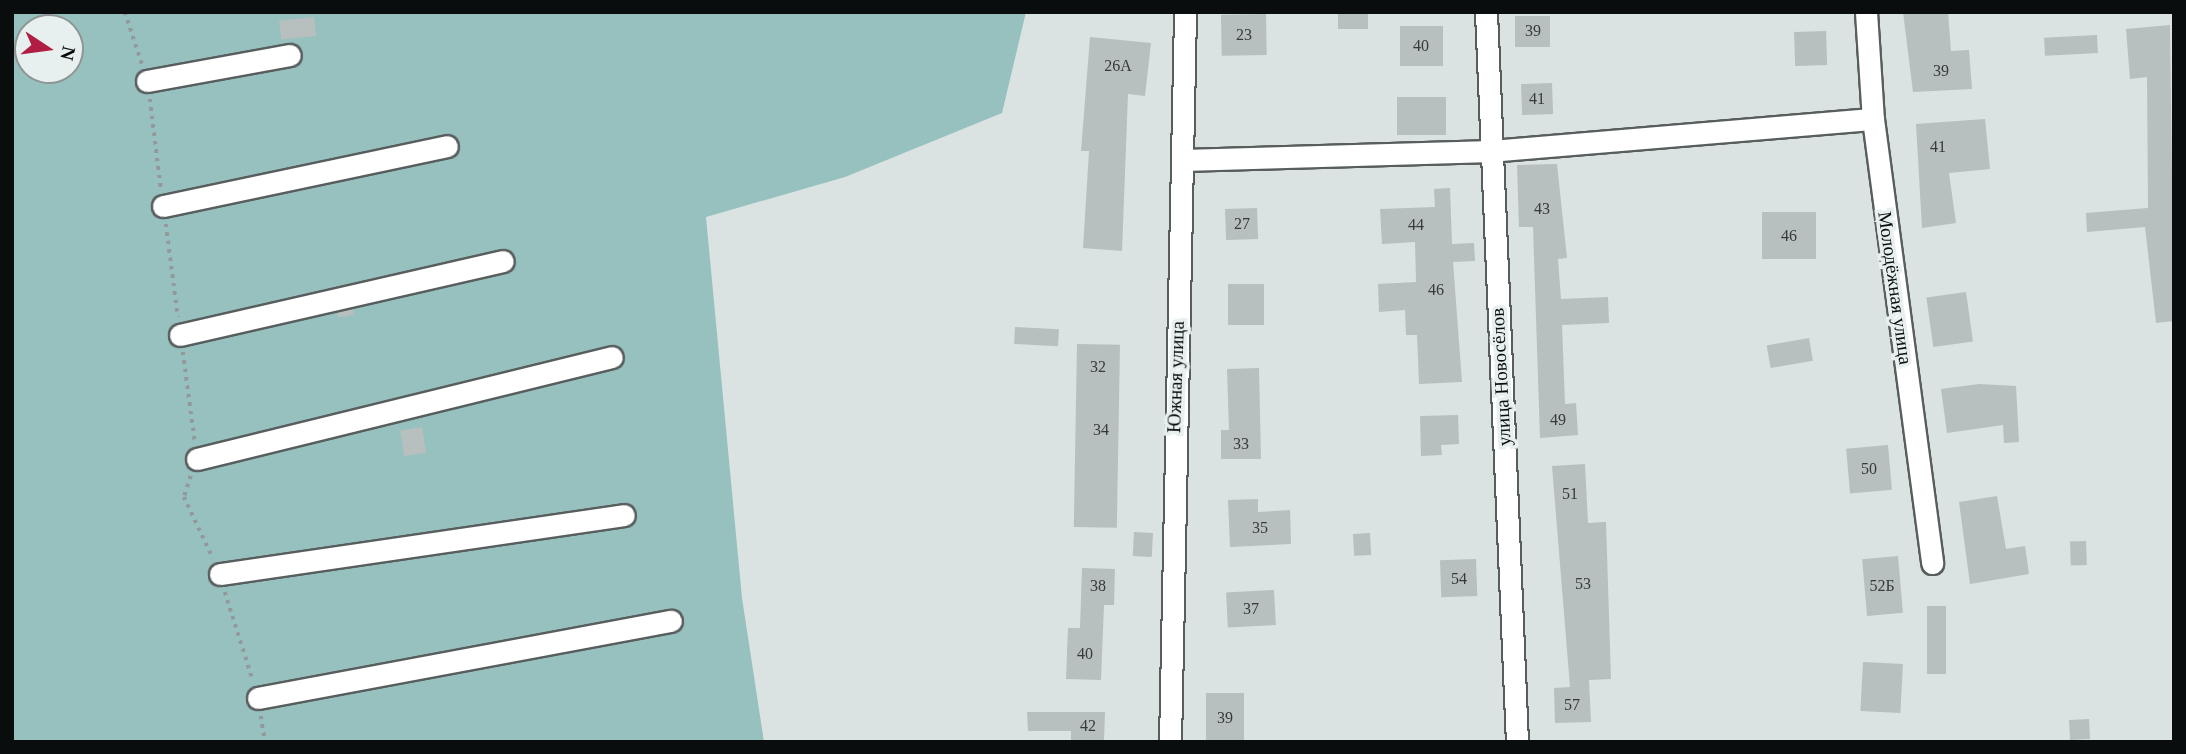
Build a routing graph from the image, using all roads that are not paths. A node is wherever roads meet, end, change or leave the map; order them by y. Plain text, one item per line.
1 (1185, 12) edge
2 (1486, 12) edge
3 (1866, 12) edge
4 (290, 55) dead end
5 (147, 81) road end
6 (1873, 120) junction
7 (447, 146) dead end
8 (1490, 150) junction
9 (1185, 160) junction
10 (163, 206) road end
11 (503, 261) dead end
12 (180, 335) road end
13 (612, 358) dead end
14 (197, 459) road end
15 (624, 514) dead end
16 (1932, 563) dead end
17 (219, 574) road end
18 (671, 621) dead end
19 (258, 698) road end
20 (1170, 742) edge
21 (1517, 742) edge

1 - 9 street, Южная улица
2 - 8 street, улица Новосёлов
3 - 6 street, Молодёжная улица
4 - 5 street
6 - 8 street
6 - 16 street, Молодёжная улица
7 - 10 street
8 - 9 street
8 - 21 street, улица Новосёлов
9 - 20 street, Южная улица
11 - 12 street
13 - 14 street
15 - 17 street
18 - 19 street

